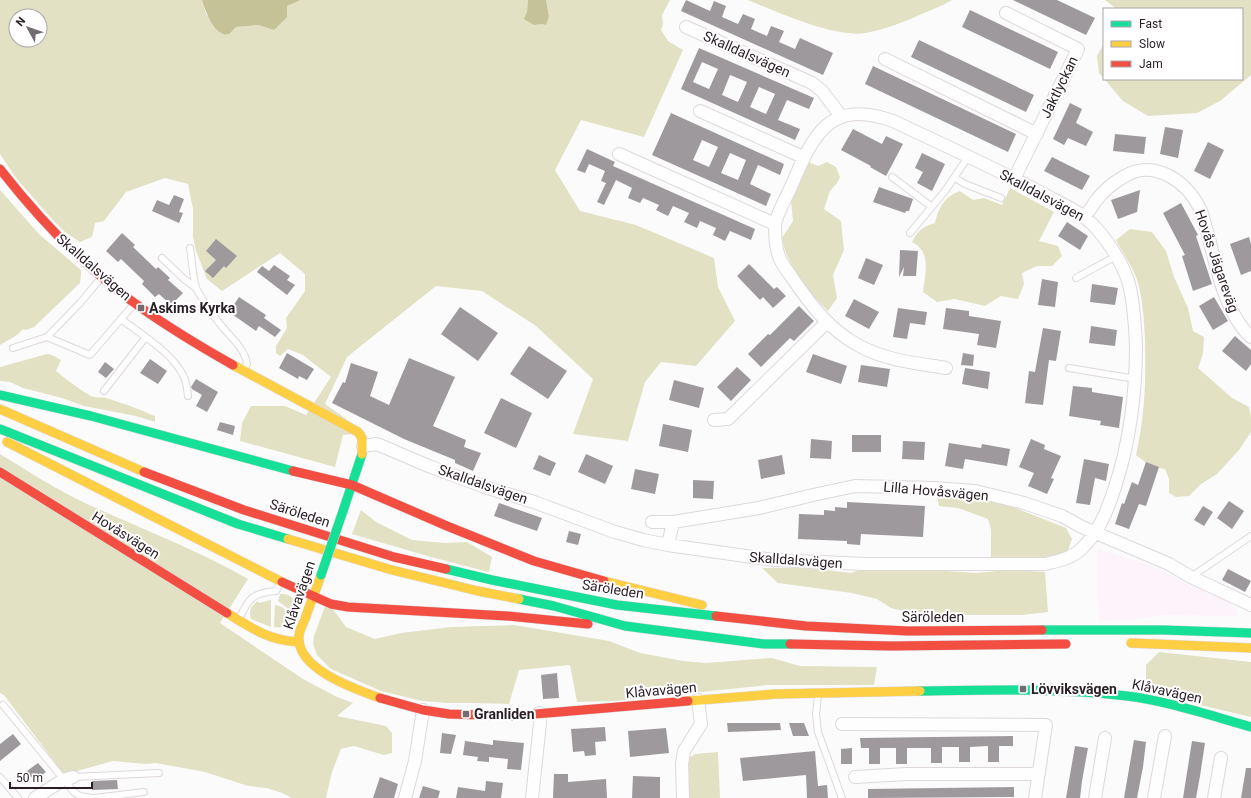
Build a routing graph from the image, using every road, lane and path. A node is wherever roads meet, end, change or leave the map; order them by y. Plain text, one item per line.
1 (1006, 13) dead end
2 (686, 27) dead end
3 (885, 59) dead end
4 (700, 111) dead end
5 (841, 116) junction
6 (1037, 134) junction
7 (619, 154) dead end
8 (803, 157) junction
9 (968, 157) junction
10 (0, 170) edge
11 (892, 177) dead end
12 (955, 178) junction
13 (1014, 179) junction
14 (1001, 198) dead end
15 (932, 207) junction
16 (1084, 216) junction
17 (775, 224) junction
18 (910, 233) dead end
19 (190, 248) dead end
20 (1116, 256) junction
21 (162, 258) dead end
22 (102, 276) junction
23 (1076, 278) dead end
24 (196, 288) junction
25 (135, 303) junction
26 (121, 319) junction
27 (827, 322) junction
28 (48, 337) junction
29 (1251, 337) edge
30 (145, 338) junction
31 (13, 348) dead end
32 (946, 368) dead end
33 (1069, 368) dead end
34 (244, 370) junction
35 (1136, 379) junction
36 (104, 391) dead end
37 (0, 395) edge
38 (188, 396) dead end
39 (0, 410) edge
40 (714, 420) dead end
41 (0, 429) edge
42 (0, 438) edge
43 (363, 446) junction
44 (0, 472) edge
45 (352, 485) junction
46 (652, 522) dead end
47 (673, 522) junction
48 (1096, 532) junction
49 (1251, 536) edge
50 (668, 545) junction
51 (1191, 577) junction
52 (281, 581) junction
53 (313, 597) junction
54 (1251, 605) edge
55 (735, 619) junction
56 (238, 620) junction
57 (625, 626) junction
58 (1251, 633) edge
59 (299, 642) junction
60 (1118, 643) dead end
61 (1079, 644) dead end
62 (1251, 648) edge
63 (818, 695) junction
64 (698, 700) junction
65 (3, 705) dead end
66 (422, 710) junction
67 (539, 713) junction
68 (842, 724) dead end
69 (1251, 727) edge
70 (1164, 736) dead end
71 (1105, 738) dead end
72 (1221, 758) dead end
73 (159, 773) dead end
74 (1039, 774) junction
75 (0, 777) edge
76 (855, 777) dead end
77 (68, 779) junction
78 (144, 792) dead end
79 (18, 798) edge
80 (35, 798) edge
81 (93, 798) edge
82 (405, 798) edge
83 (532, 798) edge
84 (683, 798) edge
85 (842, 798) edge
86 (1035, 798) edge
87 (1095, 798) edge
88 (1154, 798) edge
89 (1214, 798) edge

1 - 6 street, Jaktlyckan
2 - 5 street, Skalldalsvägen
3 - 6 street, Jaktlyckan
4 - 8 street
5 - 8 street
5 - 9 street, Skalldalsvägen
6 - 13 street, Jaktlyckan
7 - 17 street
8 - 17 street
9 - 12 lane
9 - 13 street, Skalldalsvägen
10 - 22 main road, Skalldalsvägen
11 - 15 lane
12 - 14 lane
12 - 15 lane
13 - 16 street, Skalldalsvägen
15 - 18 lane
16 - 20 street, Skalldalsvägen
16 - 29 street, Hovås Jägareväg
17 - 27 street
19 - 24 lane
20 - 23 lane
20 - 35 street, Skalldalsvägen
21 - 24 lane
22 - 25 main road, Skalldalsvägen
22 - 28 lane
24 - 34 lane
25 - 26 lane
25 - 34 main road, Skalldalsvägen
26 - 28 lane
26 - 30 lane
27 - 32 street
27 - 40 street
28 - 31 lane
30 - 36 lane
30 - 38 lane
33 - 35 lane
34 - 43 main road, Skalldalsvägen
35 - 48 street, Skalldalsvägen
37 - 45 main road
39 - 55 main road, Säröleden
41 - 57 main road, Säröleden
42 - 52 main road
43 - 45 main road, Klåvavägen
43 - 50 street, Skalldalsvägen
44 - 56 main road, Hovåsvägen
45 - 53 main road, Klåvavägen, bridge
45 - 55 main road
46 - 47 street, Lilla Hovåsvägen
47 - 48 street, Lilla Hovåsvägen
47 - 50 street
48 - 50 street, Skalldalsvägen
48 - 51 street, Lilla Hovåsvägen
49 - 51 lane
51 - 54 street, Lilla Hovåsvägen
52 - 53 main road
52 - 56 lane
53 - 57 main road
53 - 59 main road, Klåvavägen
55 - 58 main road, Säröleden
56 - 59 main road, Hovåsvägen
57 - 61 main road, Säröleden
59 - 66 main road, Klåvavägen
60 - 62 main road
63 - 64 main road, Klåvavägen
63 - 69 main road, Klåvavägen
63 - 85 lane
64 - 67 main road, Klåvavägen
64 - 84 street
65 - 77 lane
66 - 67 main road, Klåvavägen
66 - 82 street
67 - 83 street
68 - 74 street
70 - 88 street
71 - 87 street
72 - 89 street
73 - 77 lane
74 - 76 street
74 - 86 street
75 - 79 lane
77 - 80 street
77 - 81 lane
78 - 81 lane

